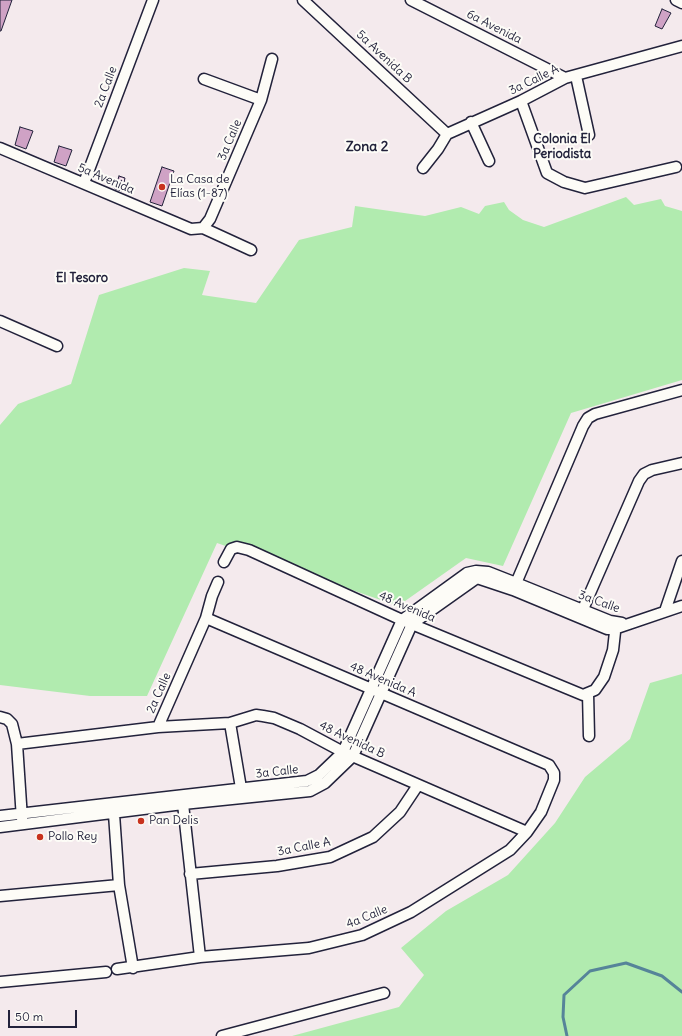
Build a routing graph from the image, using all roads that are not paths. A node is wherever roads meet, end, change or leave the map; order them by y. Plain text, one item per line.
1 (153, 0) edge
2 (303, 0) edge
3 (411, 0) edge
4 (676, 0) edge
5 (682, 3) edge
6 (682, 46) edge
7 (272, 59) dead end
8 (576, 76) junction
9 (565, 78) junction
10 (204, 79) dead end
11 (261, 100) junction
12 (520, 101) junction
13 (471, 122) junction
14 (447, 134) junction
15 (588, 135) dead end
16 (0, 148) edge
17 (489, 161) dead end
18 (676, 167) dead end
19 (423, 168) dead end
20 (84, 183) junction
21 (203, 228) junction
22 (251, 250) dead end
23 (0, 321) edge
24 (57, 346) dead end
25 (682, 390) edge
26 (682, 463) edge
27 (682, 561) edge
28 (224, 562) dead end
29 (218, 582) dead end
30 (515, 586) junction
31 (682, 606) edge
32 (665, 611) junction
33 (581, 614) junction
34 (206, 618) junction
35 (407, 622) junction
36 (620, 625) junction
37 (376, 691) junction
38 (588, 693) junction
39 (0, 717) edge
40 (230, 723) junction
41 (158, 727) junction
42 (589, 736) dead end
43 (17, 744) junction
44 (343, 752) junction
45 (353, 756) junction
46 (549, 765) joint
47 (418, 785) junction
48 (242, 793) junction
49 (183, 804) junction
50 (21, 814) junction
51 (114, 814) junction
52 (0, 816) edge
53 (23, 825) junction
54 (0, 827) edge
55 (527, 832) junction
56 (190, 874) junction
57 (120, 885) junction
58 (0, 896) edge
59 (200, 957) junction
60 (133, 968) junction
61 (117, 969) dead end
62 (106, 972) dead end
63 (0, 982) edge
64 (384, 993) dead end
65 (222, 1036) edge

1 - 20 street, 2a Calle
2 - 14 street, 5a Avenida B
3 - 9 street, 6a Avenida
4 - 5 street
6 - 8 street, 3a Calle A
7 - 11 street, 3a Calle
8 - 9 street, 3a Calle A
8 - 15 street
9 - 12 street, 3a Calle A
10 - 11 street
11 - 21 street, 3a Calle
12 - 13 street, 3a Calle A
12 - 18 street
13 - 14 street, 3a Calle A
13 - 17 street
14 - 19 street
16 - 20 street, 5a Avenida
20 - 21 street, 5a Avenida
21 - 22 street, 5a Avenida
23 - 24 street
25 - 30 street
26 - 33 street
27 - 32 street
28 - 35 street, 48 Avenida
29 - 34 street, 2a Calle
30 - 33 street, 3a Calle
30 - 35 street, 3a Calle
31 - 32 street
32 - 36 street
33 - 36 street, 3a Calle
34 - 37 street, 48 Avenida A
34 - 41 street, 2a Calle
35 - 37 street, 3a Calle
35 - 38 street, 48 Avenida
36 - 38 street
37 - 44 street, 3a Calle
37 - 45 street, 3a Calle
37 - 46 street, 48 Avenida A
38 - 42 street
39 - 43 street
40 - 41 street, 48 Avenida B
40 - 44 street, 48 Avenida B
40 - 48 street
41 - 43 street, 2a Calle
43 - 50 street
44 - 45 street, 48 Avenida B
44 - 48 street, 3a Calle
45 - 47 street, 48 Avenida B
45 - 48 street, 3a Calle
46 - 55 street, 4a Calle
47 - 55 street, 48 Avenida B
47 - 56 street, 3a Calle A
48 - 49 street, 3a Calle
48 - 50 street, 3a Calle
49 - 51 street, 3a Calle
49 - 56 street
50 - 52 street, 3a Calle
50 - 53 street
51 - 53 street, 3a Calle
51 - 57 street
53 - 54 street, 3a Calle
55 - 59 street, 4a Calle
56 - 59 street
57 - 58 street
57 - 60 street
59 - 60 street, 4a Calle
60 - 61 street, 4a Calle
62 - 63 street
64 - 65 street

